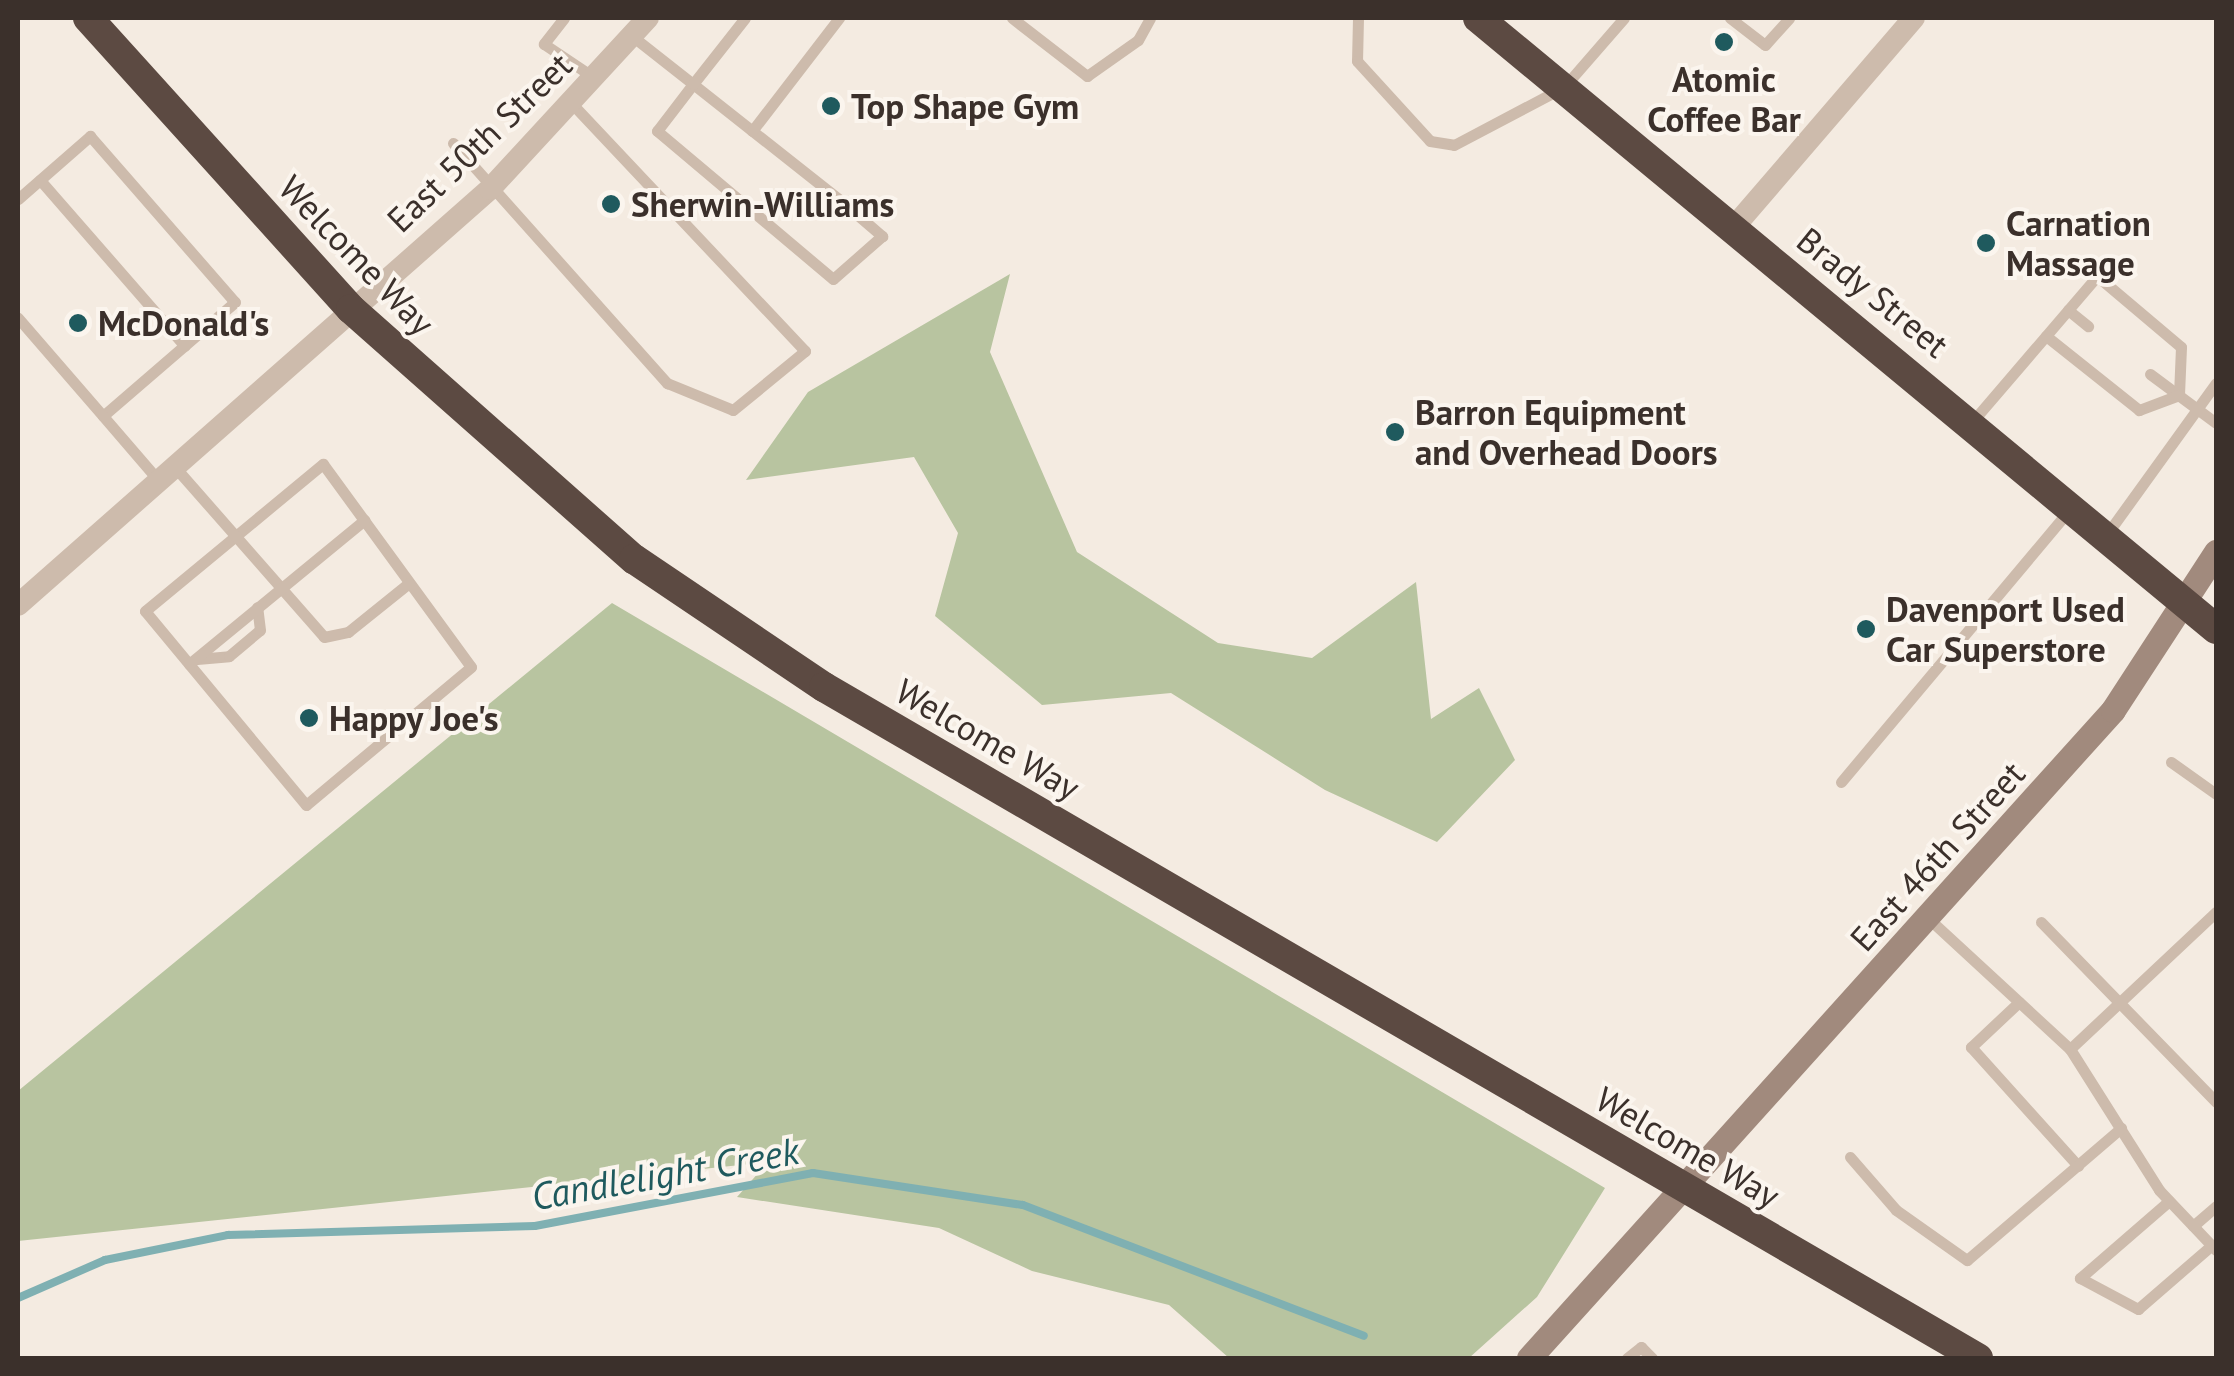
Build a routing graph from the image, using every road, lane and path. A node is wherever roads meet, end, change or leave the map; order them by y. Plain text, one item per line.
1 (88, 18) edge
2 (564, 18) edge
3 (648, 18) edge
4 (745, 18) edge
5 (839, 18) edge
6 (1012, 18) edge
7 (1150, 18) edge
8 (1358, 18) edge
9 (1478, 18) edge
10 (1624, 18) edge
11 (1730, 18) edge
12 (1789, 18) edge
13 (1914, 18) edge
14 (632, 36) junction
15 (596, 79) junction
16 (692, 84) junction
17 (1564, 87) junction
18 (573, 106) junction
19 (752, 131) junction
20 (453, 143) dead end
21 (40, 180) junction
22 (490, 189) junction
23 (18, 199) edge
24 (1734, 227) junction
25 (350, 308) junction
26 (2068, 310) junction
27 (18, 318) edge
28 (2088, 326) dead end
29 (2046, 336) junction
30 (184, 346) junction
31 (2150, 374) dead end
32 (2216, 384) edge
33 (2179, 394) junction
34 (2198, 410) junction
35 (103, 416) junction
36 (1972, 422) junction
37 (2216, 423) edge
38 (166, 473) junction
39 (2073, 504) junction
40 (364, 520) junction
41 (2107, 534) junction
42 (235, 536) junction
43 (2216, 552) edge
44 (409, 583) junction
45 (280, 588) junction
46 (18, 604) edge
47 (2186, 605) junction
48 (257, 608) junction
49 (2216, 629) edge
50 (192, 662) junction
51 (2172, 762) dead end
52 (1841, 782) dead end
53 (2216, 794) edge
54 (2216, 912) edge
55 (1928, 918) junction
56 (2042, 922) dead end
57 (2124, 998) junction
58 (2019, 1002) junction
59 (2070, 1049) junction
60 (2216, 1102) edge
61 (2120, 1128) junction
62 (1850, 1157) dead end
63 (2078, 1166) junction
64 (1685, 1189) junction
65 (2169, 1201) junction
66 (2216, 1206) edge
67 (2193, 1226) junction
68 (2214, 1248) edge
69 (1529, 1358) edge
70 (1627, 1358) edge
71 (1652, 1358) edge
72 (1978, 1358) edge

1 - 25 highway, Welcome Way
2 - 15 lane
3 - 14 street, East 50th Street
4 - 16 lane
5 - 19 lane
6 - 7 lane
8 - 17 lane
9 - 17 highway, Brady Street
10 - 17 lane
11 - 12 lane
13 - 24 street
14 - 15 street, East 50th Street
14 - 16 lane
15 - 18 street, East 50th Street
16 - 19 lane
16 - 19 lane
17 - 24 highway, Brady Street
18 - 22 street, East 50th Street
18 - 22 lane
20 - 22 lane
21 - 23 lane
21 - 30 lane
21 - 30 lane
22 - 25 street, East 50th Street
24 - 36 highway, Brady Street
25 - 38 street, East 50th Street
25 - 64 highway, Welcome Way
26 - 28 lane
26 - 29 lane
26 - 33 lane
27 - 35 lane
29 - 33 lane
29 - 36 lane
30 - 35 lane
31 - 33 lane
32 - 34 lane
33 - 34 lane
34 - 37 lane
34 - 41 lane
35 - 38 lane
36 - 39 highway, Brady Street
38 - 42 lane
38 - 46 street, East 50th Street
39 - 41 highway, Brady Street
39 - 52 lane
40 - 42 lane
40 - 44 lane
40 - 45 lane
41 - 47 highway, Brady Street
42 - 45 lane
42 - 50 lane
43 - 47 street, East 46th Street
44 - 45 lane
44 - 50 lane
45 - 48 lane
47 - 49 highway, Brady Street
47 - 55 street, East 46th Street
48 - 50 lane
48 - 50 lane
51 - 53 lane
54 - 57 lane
55 - 58 lane
55 - 64 street, East 46th Street
56 - 57 lane
57 - 59 lane
57 - 60 lane
58 - 59 lane
58 - 63 lane
59 - 61 lane
61 - 63 lane
61 - 65 lane
62 - 63 lane
64 - 69 street, East 46th Street
64 - 72 highway, Welcome Way
65 - 67 lane
65 - 68 lane
66 - 67 lane
67 - 68 lane
70 - 71 lane

